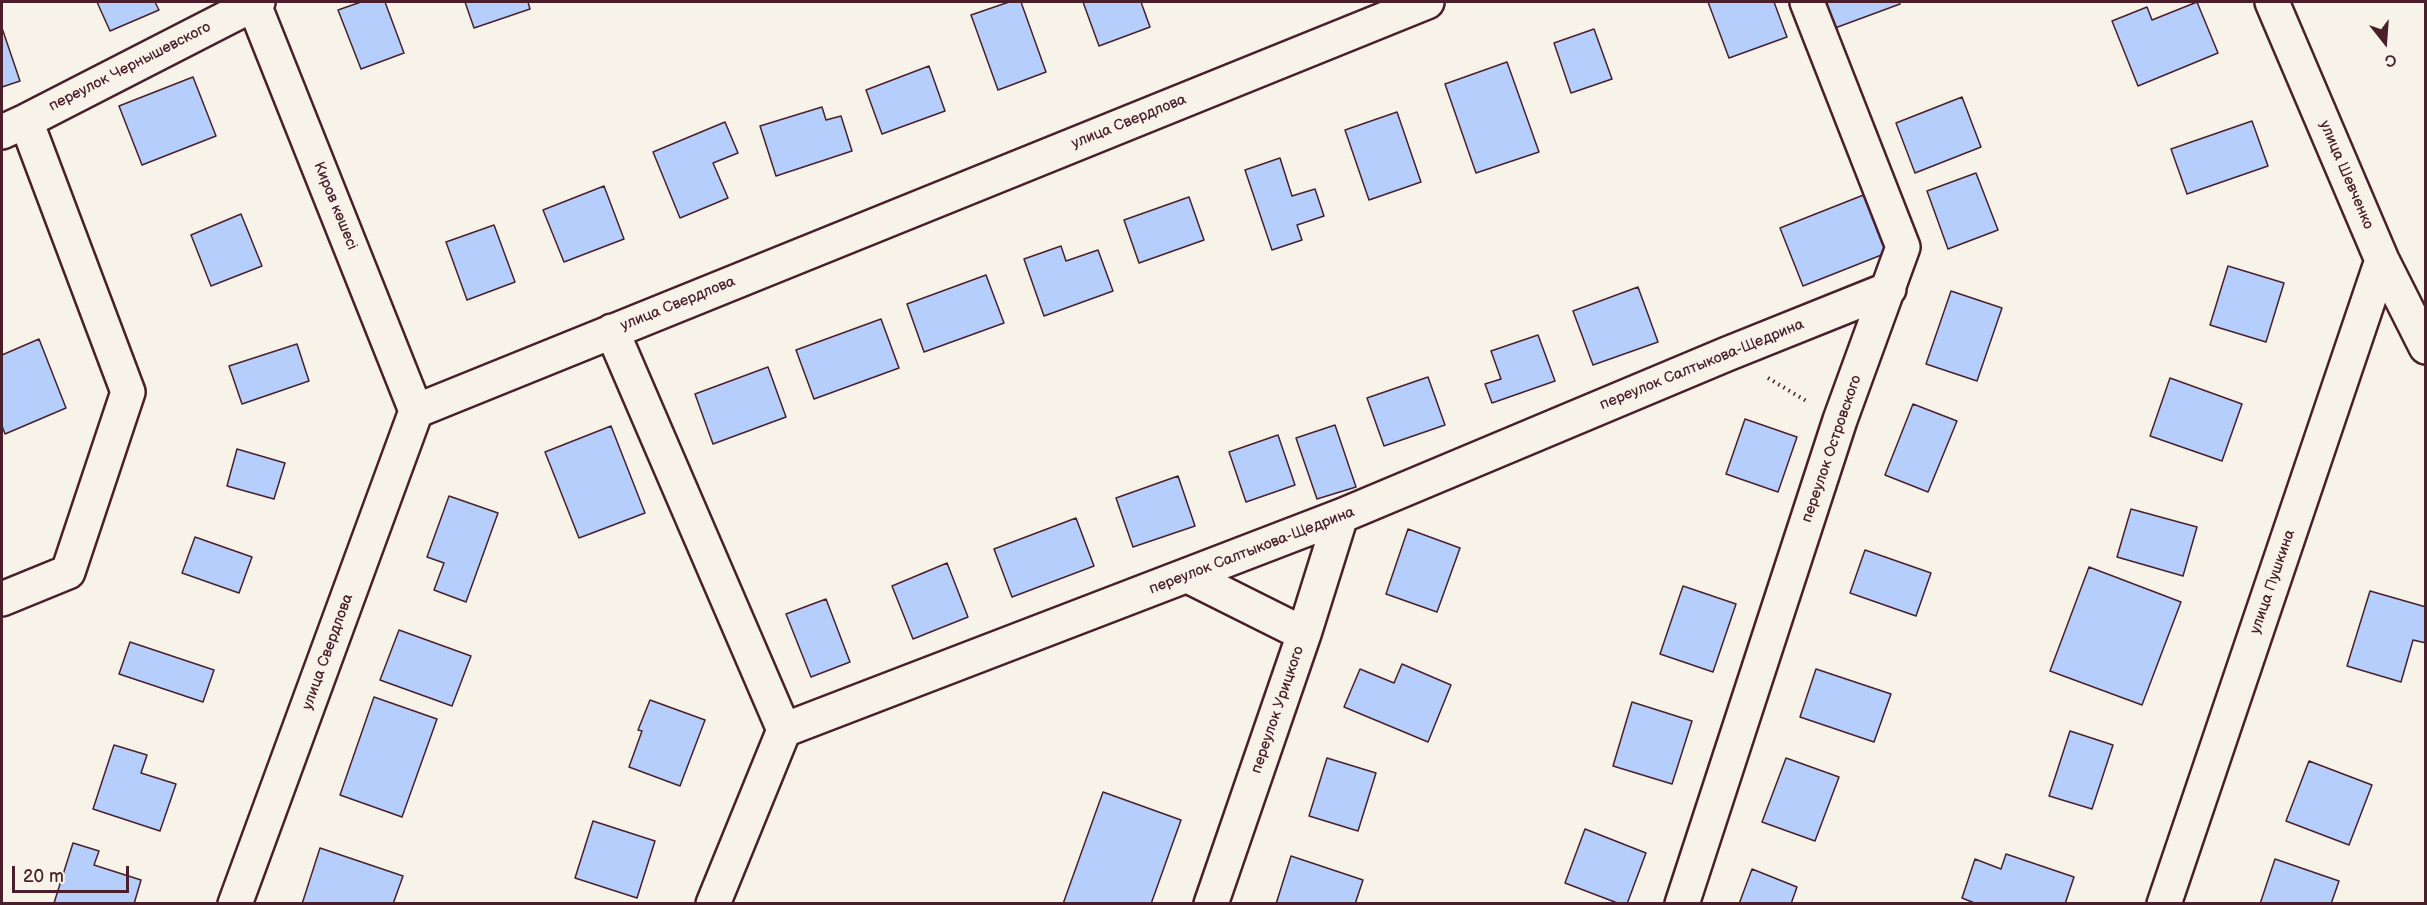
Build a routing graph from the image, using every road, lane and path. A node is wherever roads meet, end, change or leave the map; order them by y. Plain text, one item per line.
1 (255, 2) edge
2 (1427, 2) edge
3 (1807, 2) edge
4 (2272, 2) edge
5 (14, 126) edge
6 (2382, 260) junction
7 (1889, 289) junction
8 (612, 331) junction
9 (2426, 347) edge
10 (1727, 354) junction
11 (416, 411) junction
12 (1840, 420) junction
13 (1341, 516) junction
14 (1188, 576) junction
15 (2, 599) edge
16 (1304, 634) junction
17 (784, 730) junction
18 (235, 903) edge
19 (713, 903) edge
20 (1211, 903) edge
21 (1682, 903) edge
22 (2164, 903) edge

1 - 5 lane, переулок Чернышевского
1 - 11 lane, Киров көшесі
2 - 8 lane, улица Свердлова
3 - 7 lane, переулок Островского
4 - 6 lane, улица Шевченко
5 - 15 lane
6 - 9 lane, улица Шевченко
6 - 22 lane, улица Пушкина
7 - 10 lane, переулок Салтыкова-Щедрина
7 - 12 lane, переулок Островского
8 - 11 lane, улица Свердлова
8 - 17 lane
10 - 12 path
10 - 13 lane, переулок Салтыкова-Щедрина
11 - 18 lane, улица Свердлова
12 - 21 lane, переулок Островского
13 - 14 lane, переулок Салтыкова-Щедрина
13 - 16 lane, переулок Урицкого
14 - 16 lane
14 - 17 lane, переулок Салтыкова-Щедрина
16 - 20 lane, переулок Урицкого
17 - 19 lane

